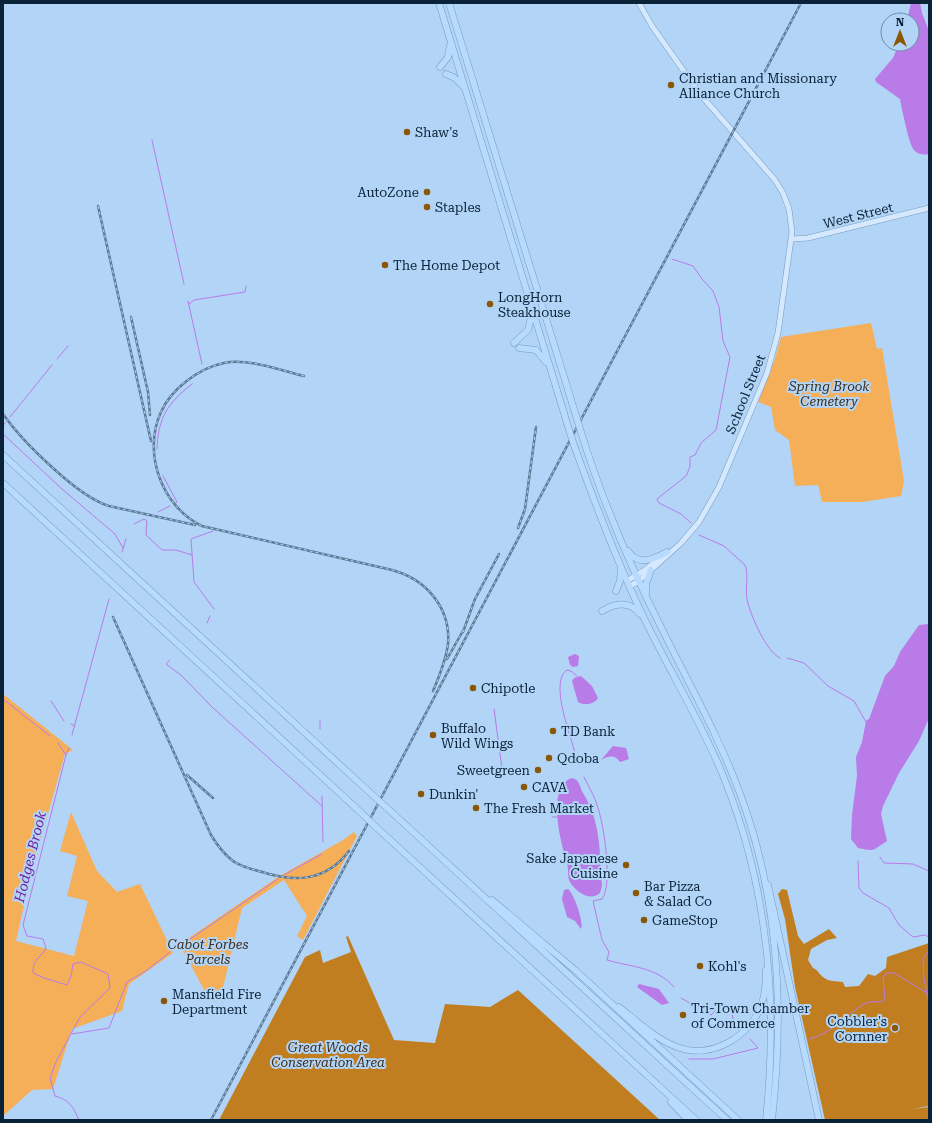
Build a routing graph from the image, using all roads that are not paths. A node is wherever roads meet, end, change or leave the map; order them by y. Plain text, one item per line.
1 (439, 3) edge
2 (449, 3) edge
3 (639, 3) edge
4 (450, 40) junction
5 (440, 67) dead end
6 (446, 74) dead end
7 (464, 88) junction
8 (929, 208) edge
9 (792, 239) junction
10 (532, 308) junction
11 (514, 343) dead end
12 (520, 348) dead end
13 (549, 367) junction
14 (3, 455) edge
15 (3, 483) edge
16 (620, 539) junction
17 (681, 543) junction
18 (667, 552) junction
19 (620, 565) junction
20 (652, 570) junction
21 (638, 578) junction
22 (628, 584) junction
23 (616, 591) dead end
24 (648, 601) junction
25 (602, 611) dead end
26 (645, 620) junction
27 (759, 854) junction
28 (464, 879) junction
29 (766, 944) junction
30 (575, 970) junction
31 (637, 1066) junction
32 (688, 1120) edge
33 (696, 1120) edge
34 (727, 1120) edge
35 (738, 1120) edge
36 (766, 1120) edge
37 (772, 1120) edge
38 (819, 1120) edge

1 - 4 highway
2 - 16 highway, bridge
3 - 9 main road, School Street
4 - 5 highway
4 - 7 highway
6 - 7 highway
7 - 10 highway
8 - 9 main road, West Street
9 - 17 main road, School Street
10 - 11 highway
10 - 13 highway
12 - 13 highway
13 - 19 highway, bridge
14 - 28 highway, bridge
15 - 31 highway, bridge
16 - 18 highway
16 - 21 highway
17 - 18 main road, School Street
17 - 20 main road, School Street
18 - 21 main road, School Street
19 - 22 highway
19 - 23 highway
20 - 21 main road, School Street
20 - 24 highway
21 - 22 main road, School Street
21 - 24 highway
22 - 26 highway
24 - 27 highway
25 - 26 highway
26 - 29 highway
27 - 37 highway
27 - 38 highway
28 - 30 highway
28 - 34 highway
29 - 30 highway
29 - 36 highway
30 - 35 highway
31 - 32 highway
31 - 33 highway

